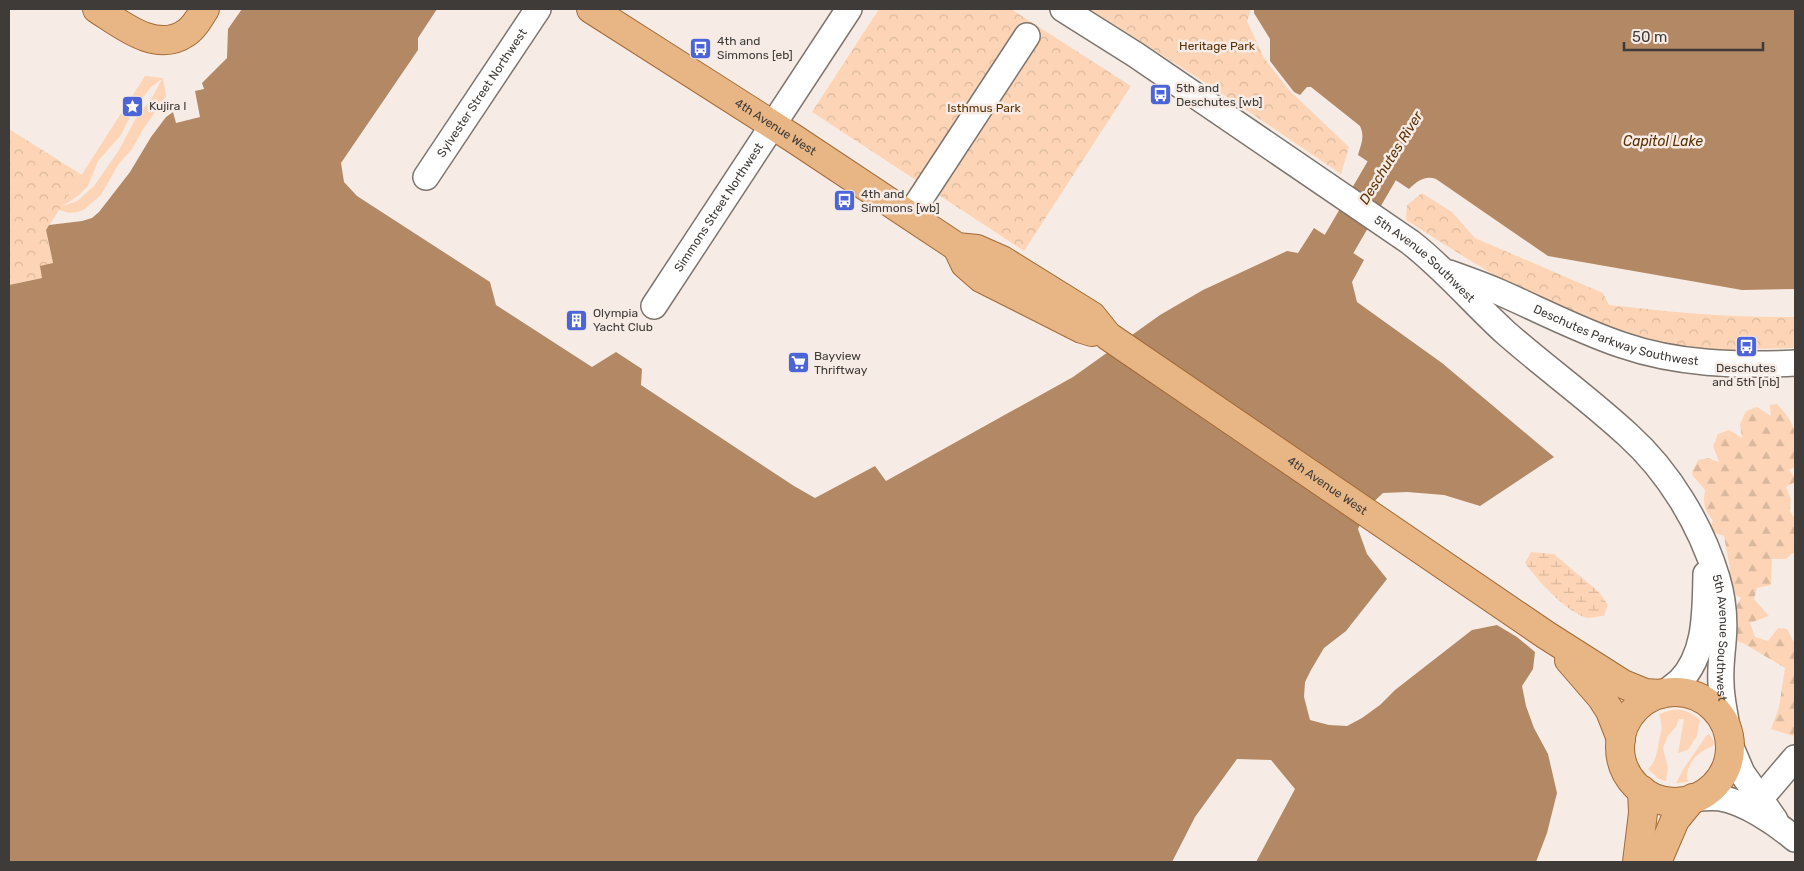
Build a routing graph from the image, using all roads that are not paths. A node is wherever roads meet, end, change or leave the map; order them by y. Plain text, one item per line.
1 (97, 9) edge
2 (205, 9) edge
3 (538, 9) edge
4 (590, 9) edge
5 (849, 9) edge
6 (1064, 9) edge
7 (1027, 36) dead end
8 (773, 126) junction
9 (426, 177) dead end
10 (908, 216) junction
11 (1444, 271) junction
12 (654, 306) dead end
13 (1795, 363) edge
14 (1707, 549) junction
15 (1546, 635) junction
16 (1654, 692) junction
17 (1729, 736) junction
18 (1621, 739) junction
19 (1795, 758) edge
20 (1642, 790) junction
21 (1695, 798) junction
22 (1760, 799) junction
23 (1786, 832) edge
24 (1637, 862) edge
25 (1657, 862) edge

1 - 2 main road
3 - 9 street, Sylvester Street Northwest
4 - 8 main road, 4th Avenue West
5 - 8 street, Simmons Street Northwest
6 - 11 street, 5th Avenue Southwest
7 - 10 street
8 - 10 main road, 4th Avenue West
8 - 12 street, Simmons Street Northwest
10 - 15 main road, 4th Avenue West
11 - 13 street, Deschutes Parkway Southwest
11 - 14 street, 5th Avenue Southwest
14 - 16 street, 5th Avenue Southwest
14 - 17 street, 5th Avenue Southwest
15 - 16 main road
15 - 18 main road
16 - 17 main road
16 - 18 main road
17 - 21 main road
17 - 22 street
18 - 20 main road
19 - 22 street
20 - 21 main road
20 - 24 main road
21 - 23 street
21 - 25 main road
22 - 23 street

